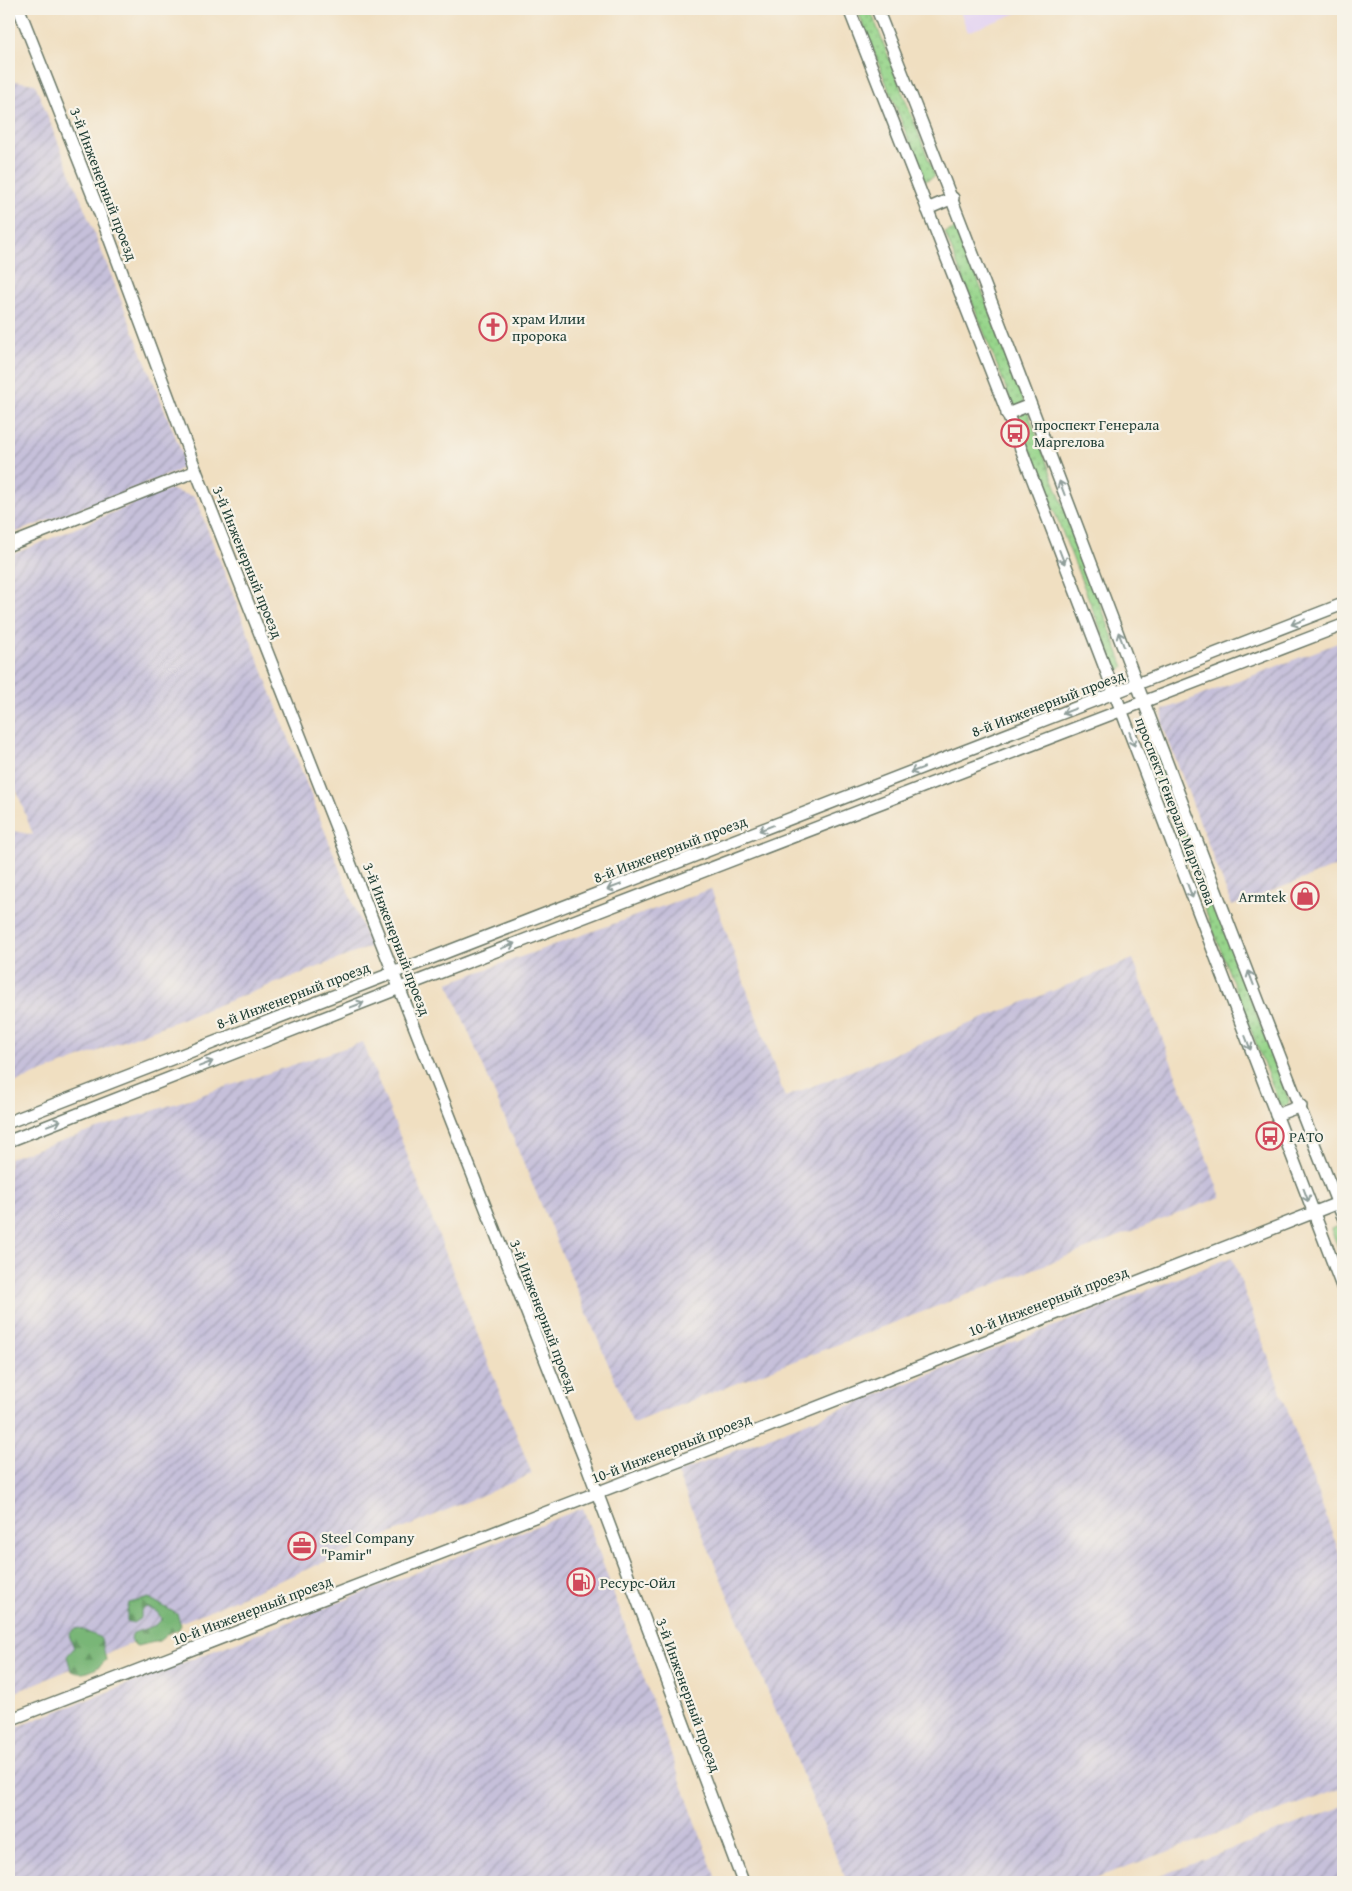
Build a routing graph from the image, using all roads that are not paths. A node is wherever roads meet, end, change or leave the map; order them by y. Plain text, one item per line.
1 (18, 9) edge
2 (849, 9) edge
3 (877, 9) edge
4 (953, 198) junction
5 (927, 209) junction
6 (1029, 402) junction
7 (1007, 414) junction
8 (196, 471) junction
9 (9, 545) edge
10 (1343, 604) edge
11 (1343, 625) edge
12 (1196, 662) junction
13 (1203, 679) junction
14 (1138, 685) junction
15 (1114, 694) junction
16 (1145, 702) junction
17 (1121, 711) junction
18 (524, 921) junction
19 (530, 938) junction
20 (394, 972) junction
21 (400, 988) junction
22 (1300, 1106) junction
23 (1276, 1115) junction
24 (9, 1122) edge
25 (9, 1141) edge
26 (1340, 1202) edge
27 (1314, 1213) junction
28 (1343, 1217) edge
29 (1343, 1289) edge
30 (597, 1493) junction
31 (9, 1720) edge
32 (743, 1882) edge

1 - 8 street, 3-й Инженерный проезд
2 - 5 street, проспект Генерала Маргелова
3 - 4 street, проспект Генерала Маргелова
4 - 5 street
4 - 6 street, проспект Генерала Маргелова
5 - 7 street, проспект Генерала Маргелова
6 - 7 street
14 -> 6 street, проспект Генерала Маргелова
7 -> 15 street, проспект Генерала Маргелова
8 - 9 street
8 - 20 street, 3-й Инженерный проезд
10 -> 12 street, 8-й Инженерный проезд
11 - 13 street
12 - 13 street
12 - 14 street, 8-й Инженерный проезд
13 - 16 street
14 - 15 street, 8-й Инженерный проезд
14 - 16 street, проспект Генерала Маргелова
15 - 17 street, проспект Генерала Маргелова
15 -> 18 street, 8-й Инженерный проезд
16 - 17 street
22 -> 16 street, проспект Генерала Маргелова
17 - 19 street
17 -> 23 street, проспект Генерала Маргелова
18 - 19 street
18 - 20 street, 8-й Инженерный проезд
21 -> 19 street
20 - 21 street, 3-й Инженерный проезд
20 - 24 street, 8-й Инженерный проезд
25 -> 21 street
21 - 30 street, 3-й Инженерный проезд
22 - 23 street
22 - 26 street, проспект Генерала Маргелова
23 -> 27 street, проспект Генерала Маргелова
26 - 27 street, 10-й Инженерный проезд
26 - 28 street, проспект Генерала Маргелова
27 - 29 street, проспект Генерала Маргелова
27 - 30 street, 10-й Инженерный проезд
30 - 31 street, 10-й Инженерный проезд
30 - 32 street, 3-й Инженерный проезд

